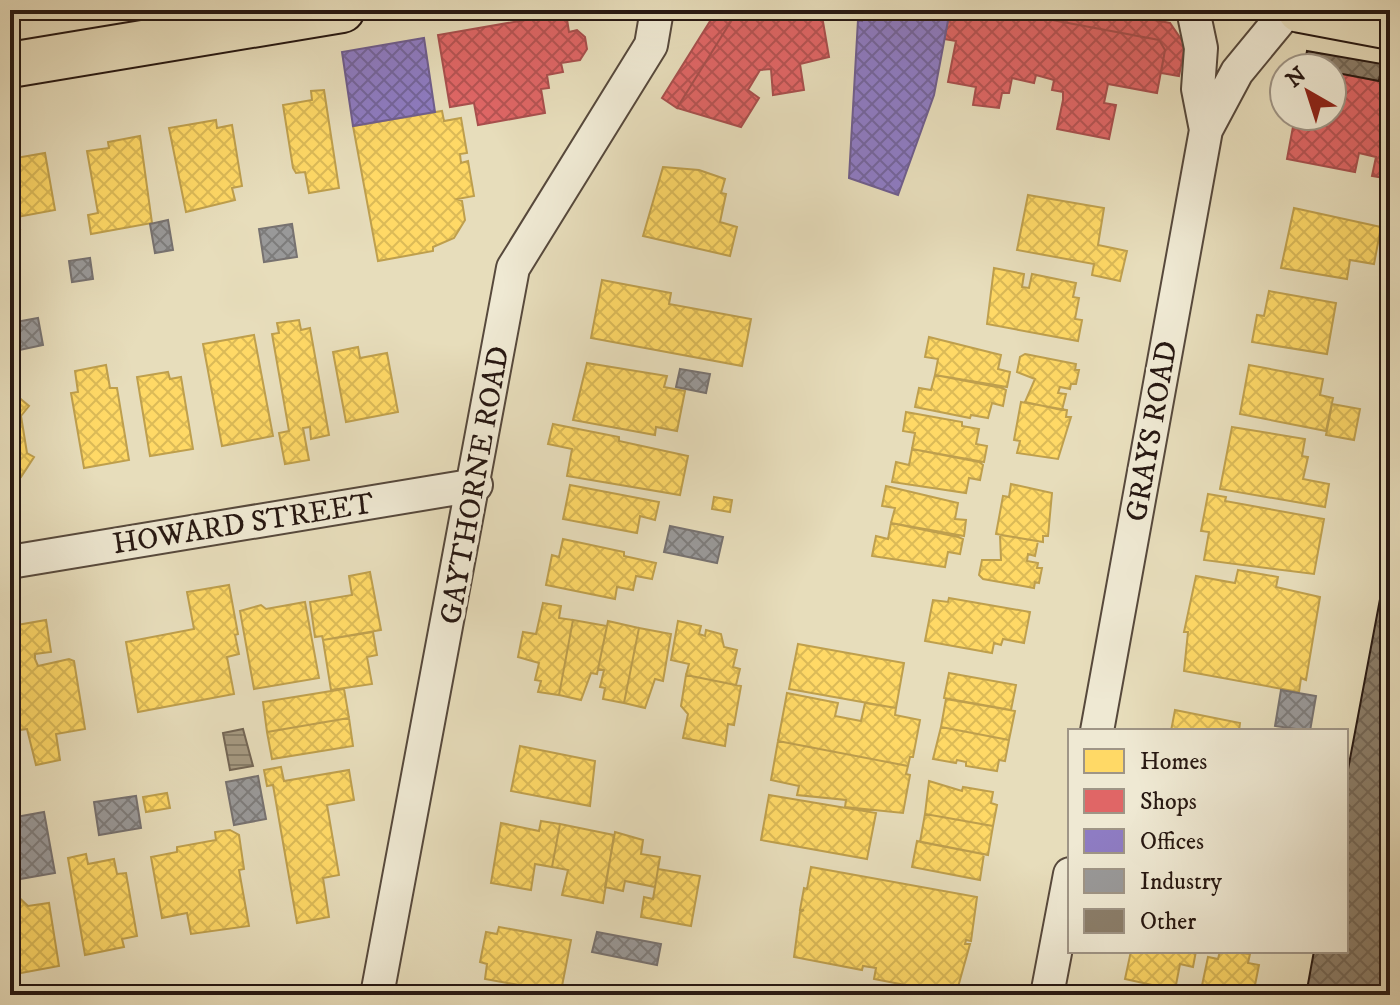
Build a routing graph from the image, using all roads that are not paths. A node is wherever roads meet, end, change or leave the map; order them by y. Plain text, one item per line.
1 (342, 10) edge
2 (657, 10) edge
3 (1193, 10) edge
4 (1288, 10) edge
5 (1300, 10) edge
6 (1390, 27) edge
7 (10, 65) edge
8 (1206, 130) junction
9 (476, 485) junction
10 (10, 562) edge
11 (1097, 729) edge
12 (1068, 885) edge
13 (376, 995) edge
14 (1047, 995) edge

1 - 7 main road
2 - 9 street, GAYTHORNE ROAD
3 - 8 street, GRAYS ROAD
4 - 8 street, GRAYS ROAD
5 - 6 main road
8 - 11 street, GRAYS ROAD
9 - 10 street, HOWARD STREET
9 - 13 street, GAYTHORNE ROAD
12 - 14 street

